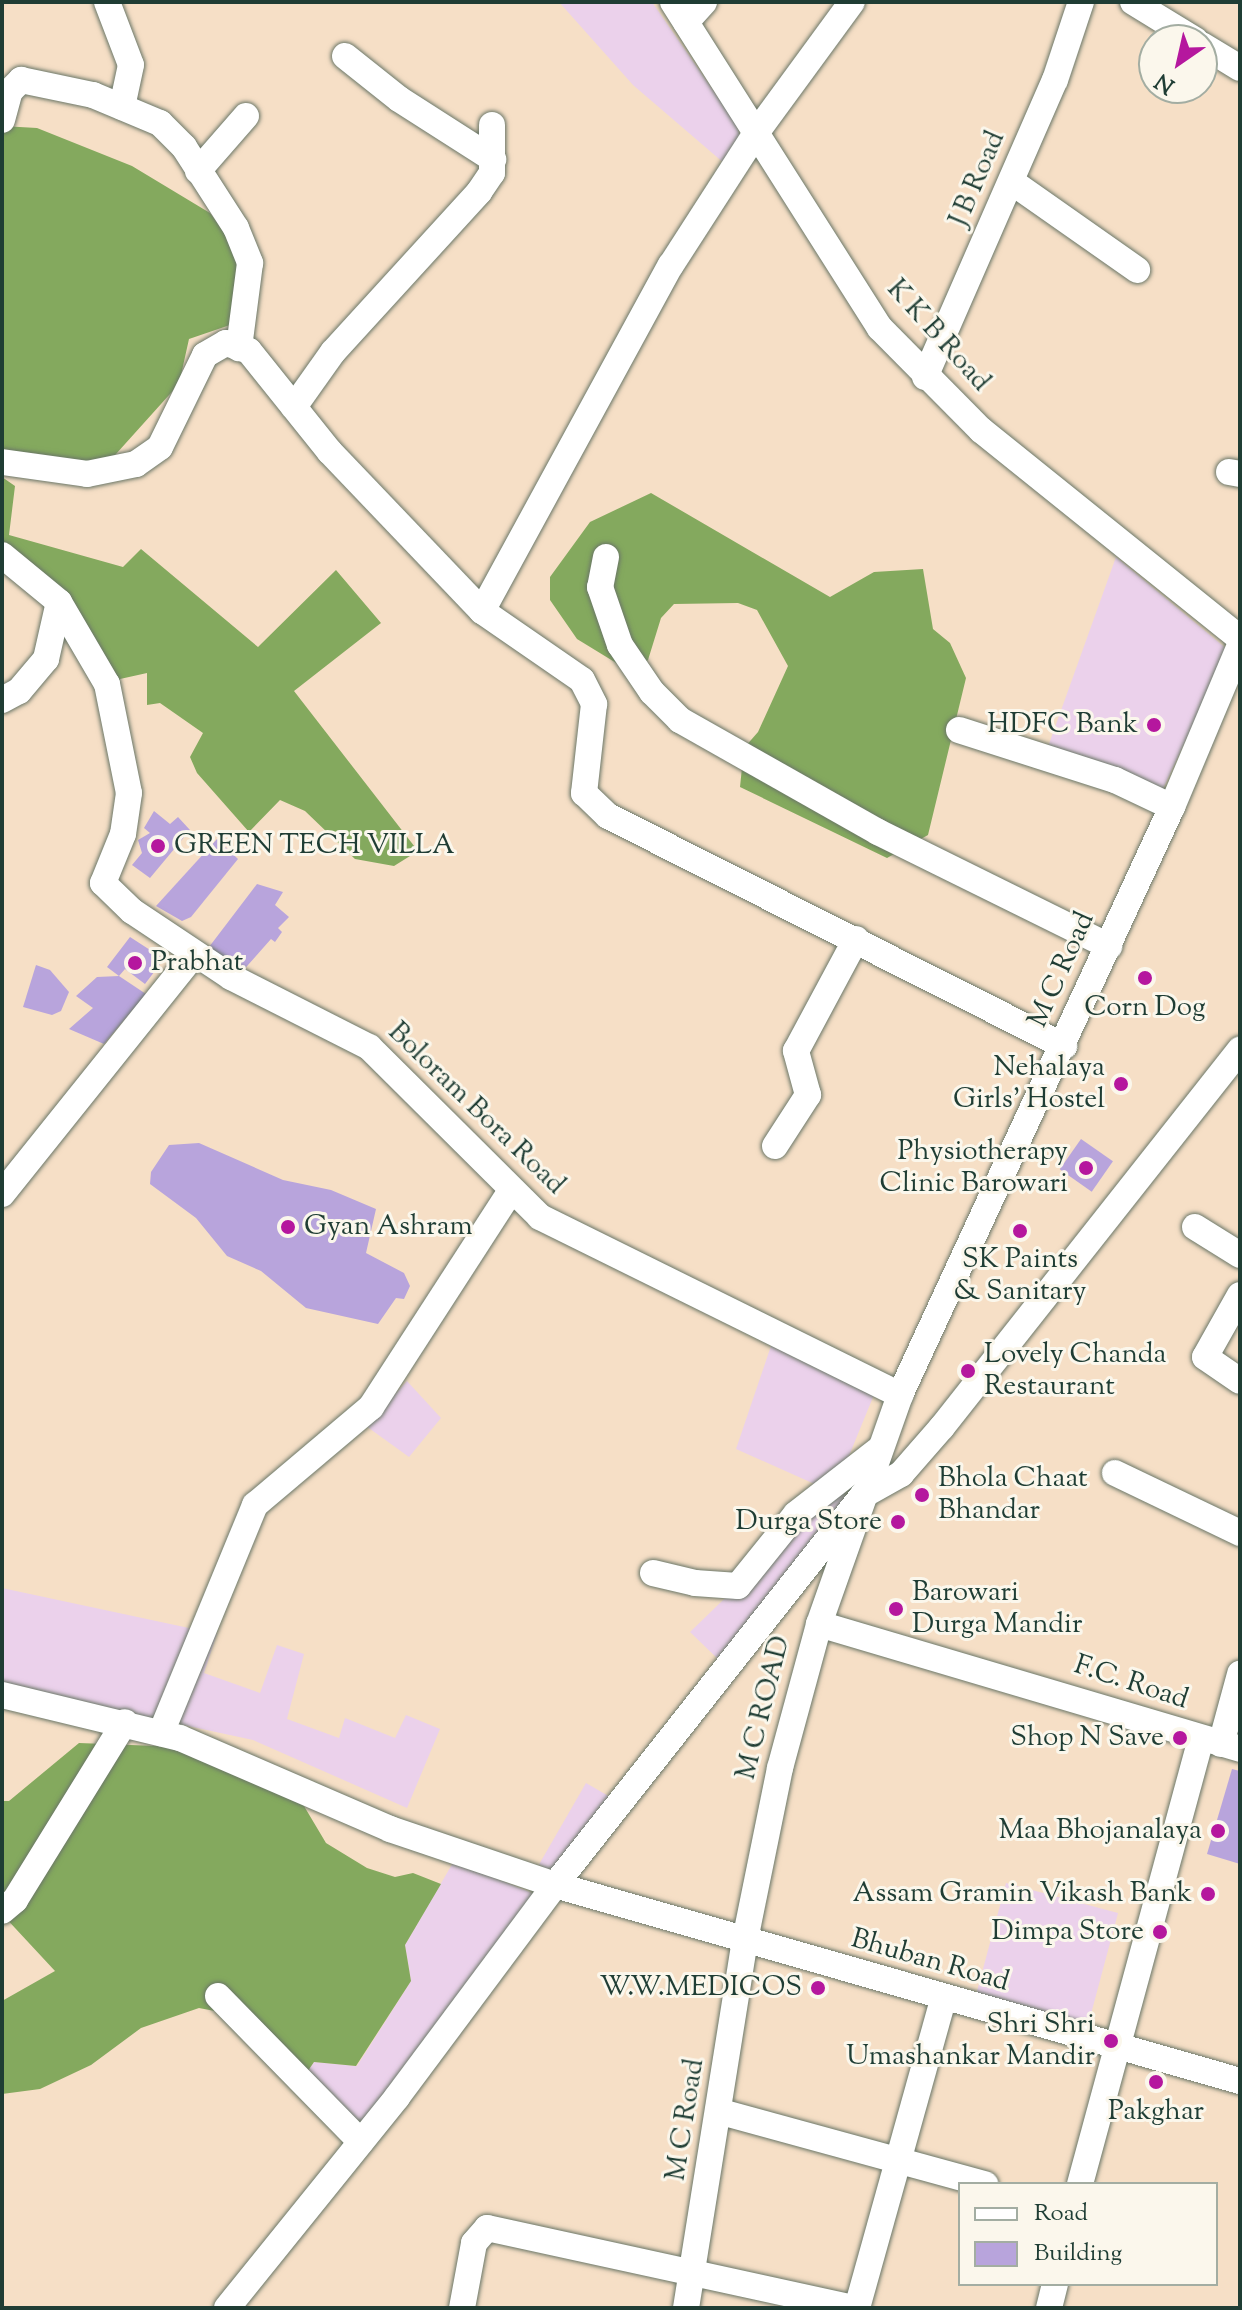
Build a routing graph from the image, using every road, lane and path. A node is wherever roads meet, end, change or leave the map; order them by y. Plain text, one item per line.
1 (704, 2) edge
2 (852, 2) edge
3 (1081, 2) edge
4 (1133, 2) edge
5 (116, 5) edge
6 (680, 12) edge
7 (1169, 24) edge
8 (1218, 55) edge
9 (345, 56) dead end
10 (1240, 68) edge
11 (122, 107) junction
12 (246, 116) dead end
13 (2, 120) edge
14 (492, 125) dead end
15 (756, 133) junction
16 (493, 159) junction
17 (198, 171) junction
18 (1012, 182) junction
19 (1137, 270) dead end
20 (239, 348) junction
21 (925, 377) junction
22 (294, 407) junction
23 (2, 462) edge
24 (2, 555) edge
25 (606, 557) dead end
26 (59, 602) junction
27 (482, 611) junction
28 (1240, 638) edge
29 (1240, 645) edge
30 (2, 700) edge
31 (959, 730) dead end
32 (1172, 807) junction
33 (856, 939) junction
34 (1109, 946) junction
35 (194, 954) junction
36 (1064, 1046) junction
37 (1240, 1050) edge
38 (775, 1146) dead end
39 (511, 1191) junction
40 (2, 1194) edge
41 (1195, 1227) dead end
42 (1240, 1255) edge
43 (1240, 1295) edge
44 (1240, 1381) edge
45 (900, 1395) junction
46 (877, 1451) junction
47 (1115, 1473) dead end
48 (862, 1496) junction
49 (1240, 1533) edge
50 (653, 1573) dead end
51 (819, 1624) junction
52 (1240, 1674) edge
53 (2, 1695) edge
54 (125, 1722) junction
55 (161, 1733) junction
56 (1221, 1744) edge
57 (555, 1885) junction
58 (2, 1911) edge
59 (745, 1940) junction
60 (218, 1996) dead end
61 (943, 1999) junction
62 (1114, 2046) junction
63 (1240, 2081) edge
64 (721, 2112) junction
65 (361, 2142) junction
66 (900, 2161) junction
67 (978, 2182) edge
68 (1080, 2182) edge
69 (693, 2273) junction
70 (1054, 2286) edge
71 (227, 2308) edge
72 (462, 2308) edge
73 (686, 2308) edge
74 (855, 2308) edge
75 (1049, 2308) edge

1 - 6 street
2 - 15 street
3 - 18 street, J B Road
4 - 7 street
5 - 11 street
6 - 15 street, K K B Road
8 - 10 street
9 - 16 street
11 - 13 street
11 - 17 street
12 - 17 street
14 - 16 street
15 - 21 street, K K B Road
15 - 27 street
16 - 22 street
17 - 20 street
18 - 19 street
18 - 21 street, J B Road
20 - 22 street
20 - 23 street
21 - 28 street, K K B Road
22 - 27 street
24 - 26 street, Boloram Bora Road
25 - 34 street
26 - 30 street
26 - 35 street, Boloram Bora Road
27 - 33 street
29 - 32 street, M C Road
31 - 32 street
32 - 34 street, M C Road
33 - 36 street
33 - 38 street
34 - 36 street, M C Road
35 - 39 street, Boloram Bora Road
35 - 40 street
36 - 45 street, M C Road
37 - 48 street
39 - 45 street, Boloram Bora Road
39 - 55 street
41 - 42 street
43 - 44 street
45 - 46 street, M C Road
46 - 48 street, M C Road
46 - 50 street
47 - 49 street
48 - 51 street, M C ROAD
48 - 57 street
51 - 56 street, F.C. Road
51 - 59 street, M C ROAD
52 - 56 street
53 - 54 street, Bhuban Road
54 - 55 street, Bhuban Road
54 - 58 street
55 - 57 street, Bhuban Road
56 - 62 street
57 - 59 street, Bhuban Road
57 - 65 street
59 - 61 street, Bhuban Road
59 - 64 street, M C Road
60 - 65 street
61 - 62 street, Bhuban Road
61 - 66 street
62 - 63 street, Bhuban Road
62 - 68 street
64 - 66 street
64 - 69 street, M C Road
65 - 71 street
66 - 67 street
66 - 74 street
69 - 72 street
69 - 73 street, M C Road
69 - 74 street
70 - 75 street

